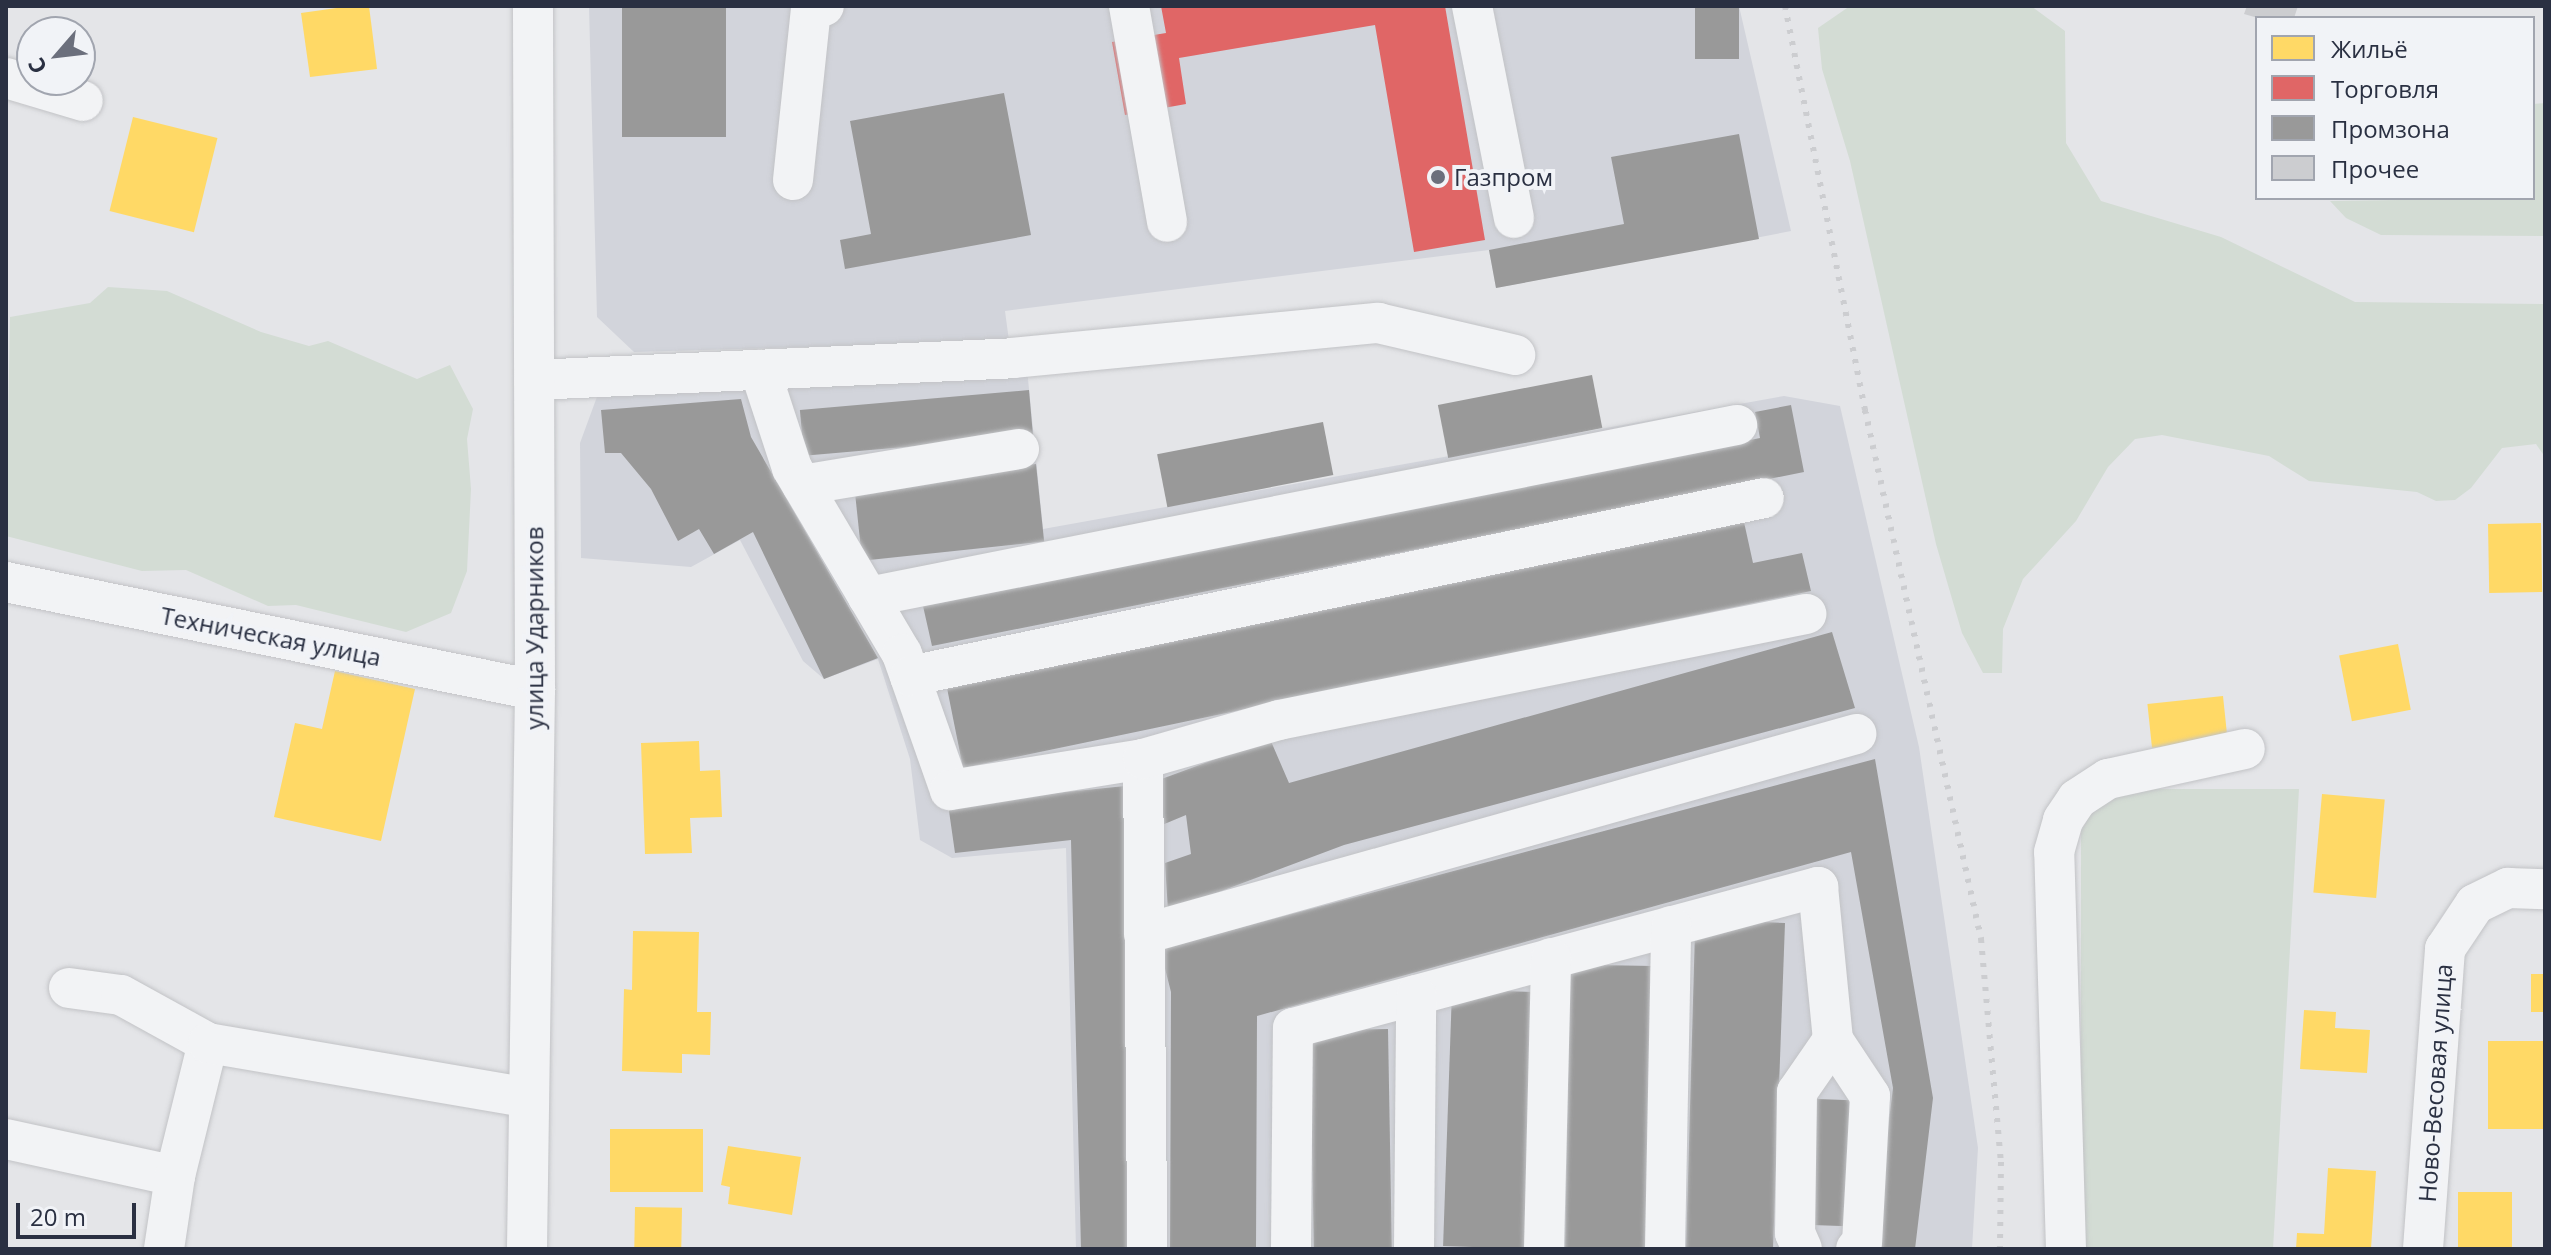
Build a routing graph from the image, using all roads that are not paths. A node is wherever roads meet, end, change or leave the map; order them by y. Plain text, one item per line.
1 (533, 6) edge
2 (824, 6) edge
3 (1129, 6) edge
4 (1472, 6) edge
5 (6, 78) edge
6 (83, 101) dead end
7 (793, 180) dead end
8 (1514, 218) dead end
9 (1167, 222) dead end
10 (1515, 355) dead end
11 (760, 370) junction
12 (534, 380) junction
13 (1737, 425) dead end
14 (1019, 449) dead end
15 (802, 485) junction
16 (1764, 498) dead end
17 (6, 582) edge
18 (868, 597) junction
19 (1806, 614) dead end
20 (910, 676) junction
21 (535, 690) junction
22 (1856, 734) dead end
23 (2245, 749) dead end
24 (1143, 759) junction
25 (2545, 889) edge
26 (1671, 926) junction
27 (1144, 934) junction
28 (1551, 958) junction
29 (69, 988) dead end
30 (1416, 995) junction
31 (1833, 1040) junction
32 (208, 1043) junction
33 (525, 1097) junction
34 (6, 1139) edge
35 (175, 1176) junction
36 (164, 1249) edge
37 (527, 1249) edge
38 (1147, 1249) edge
39 (1291, 1249) edge
40 (1414, 1249) edge
41 (1544, 1249) edge
42 (1665, 1249) edge
43 (1802, 1249) edge
44 (1856, 1249) edge
45 (2066, 1249) edge
46 (2423, 1249) edge

1 - 12 street, улица Ударников
2 - 7 street
3 - 9 street
4 - 8 street
5 - 6 street
10 - 11 street
11 - 12 street
11 - 15 street
12 - 21 street, улица Ударников
13 - 18 street
14 - 15 street
15 - 18 street
16 - 20 street
17 - 21 street, Техническая улица
18 - 20 street
19 - 24 street
20 - 24 street
21 - 33 street, улица Ударников
22 - 27 street
23 - 45 street
24 - 27 street
25 - 46 street, Ново-Весовая улица
26 - 28 street
26 - 31 street
26 - 42 street
27 - 38 street
28 - 30 street
28 - 41 street
29 - 32 street
30 - 39 street
30 - 40 street
31 - 43 street
31 - 44 street
32 - 33 street
32 - 35 street
33 - 37 street, улица Ударников
34 - 35 street
35 - 36 street

